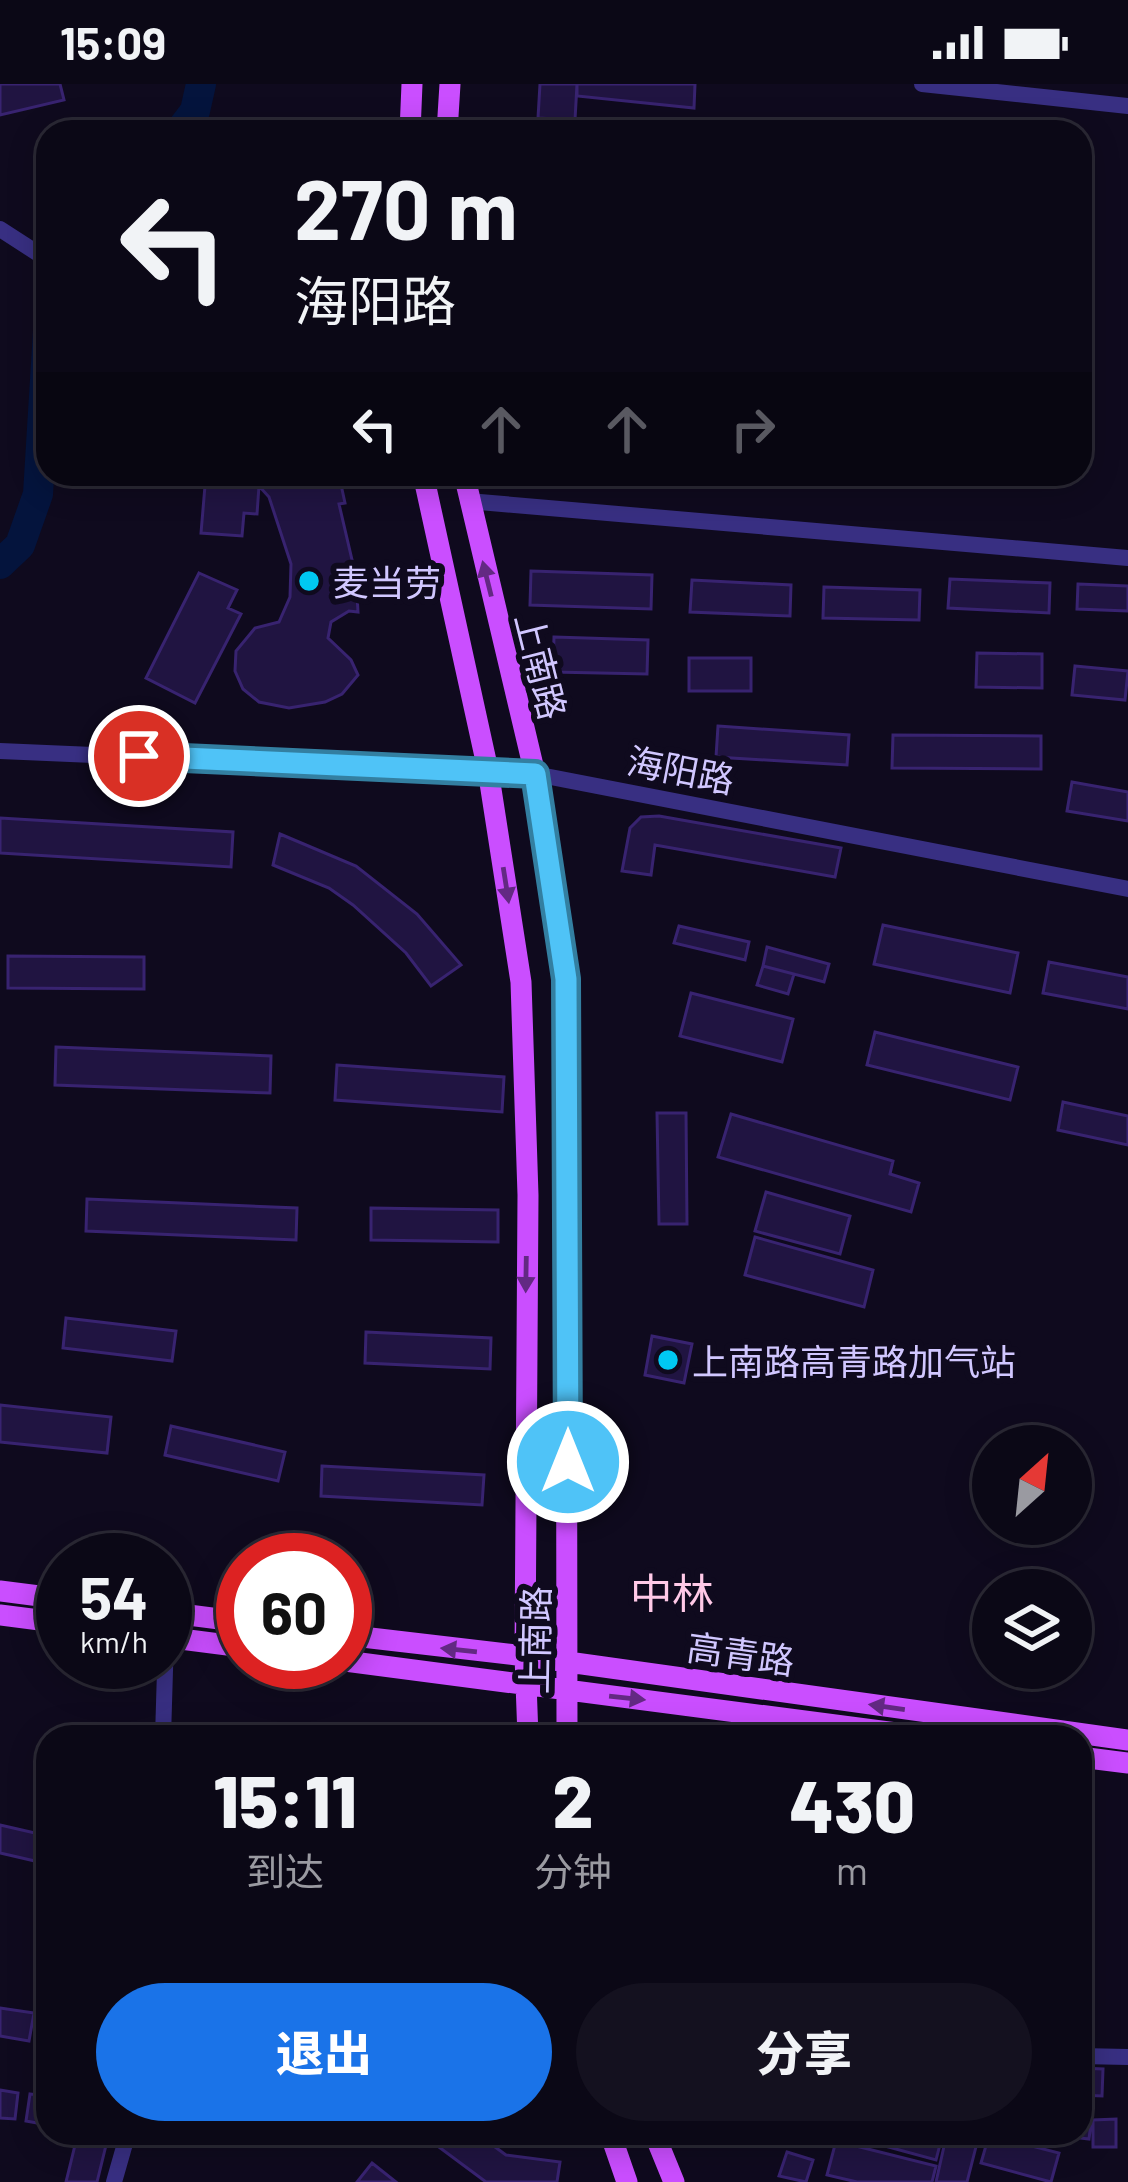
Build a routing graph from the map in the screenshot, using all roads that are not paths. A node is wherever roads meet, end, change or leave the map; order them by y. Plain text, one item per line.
1 (412, 84) edge
2 (450, 84) edge
3 (922, 84) edge
4 (1128, 106) edge
5 (410, 120) edge
6 (448, 120) edge
7 (0, 229) edge
8 (36, 252) edge
9 (426, 486) edge
10 (466, 486) edge
11 (468, 501) junction
12 (1128, 558) edge
13 (0, 751) edge
14 (488, 770) junction
15 (535, 774) junction
16 (1128, 890) edge
17 (0, 1591) edge
18 (36, 1596) edge
19 (0, 1615) edge
20 (36, 1620) edge
21 (372, 1639) edge
22 (525, 1656) junction
23 (568, 1662) junction
24 (372, 1664) edge
25 (527, 1686) junction
26 (164, 1689) edge
27 (566, 1692) junction
28 (163, 1725) edge
29 (528, 1725) edge
30 (567, 1725) edge
31 (831, 1725) edge
32 (1020, 1725) edge
33 (1092, 1735) edge
34 (1128, 1740) edge
35 (1092, 1758) edge
36 (1128, 1763) edge
37 (1092, 2056) edge
38 (1128, 2056) edge
39 (125, 2145) edge
40 (614, 2145) edge
41 (659, 2145) edge
42 (114, 2182) edge
43 (627, 2182) edge
44 (674, 2182) edge

1 - 5 main road
2 - 6 main road
3 - 4 street
7 - 8 street
9 - 14 main road, 上南路
10 - 11 main road, 上南路
11 - 12 street
15 -> 11 main road, 上南路
13 - 14 street, 海阳路
14 - 15 street, 海阳路
14 -> 22 main road, 上南路
15 - 16 street, 海阳路
15 - 23 main road, 上南路
17 - 18 main road
19 - 20 main road
22 -> 21 main road, 高青路
22 - 23 main road, 高青路
22 - 25 main road, 上南路
23 - 27 main road, 上南路
32 -> 23 main road, 高青路
24 - 25 main road, 高青路
25 - 27 main road, 高青路
25 - 29 main road, 上南路
26 - 28 street
27 - 30 main road, 上南路
27 -> 31 main road, 高青路
34 -> 33 main road, 高青路
35 - 36 main road
37 - 38 street
39 - 42 street
40 - 43 main road
41 - 44 main road

